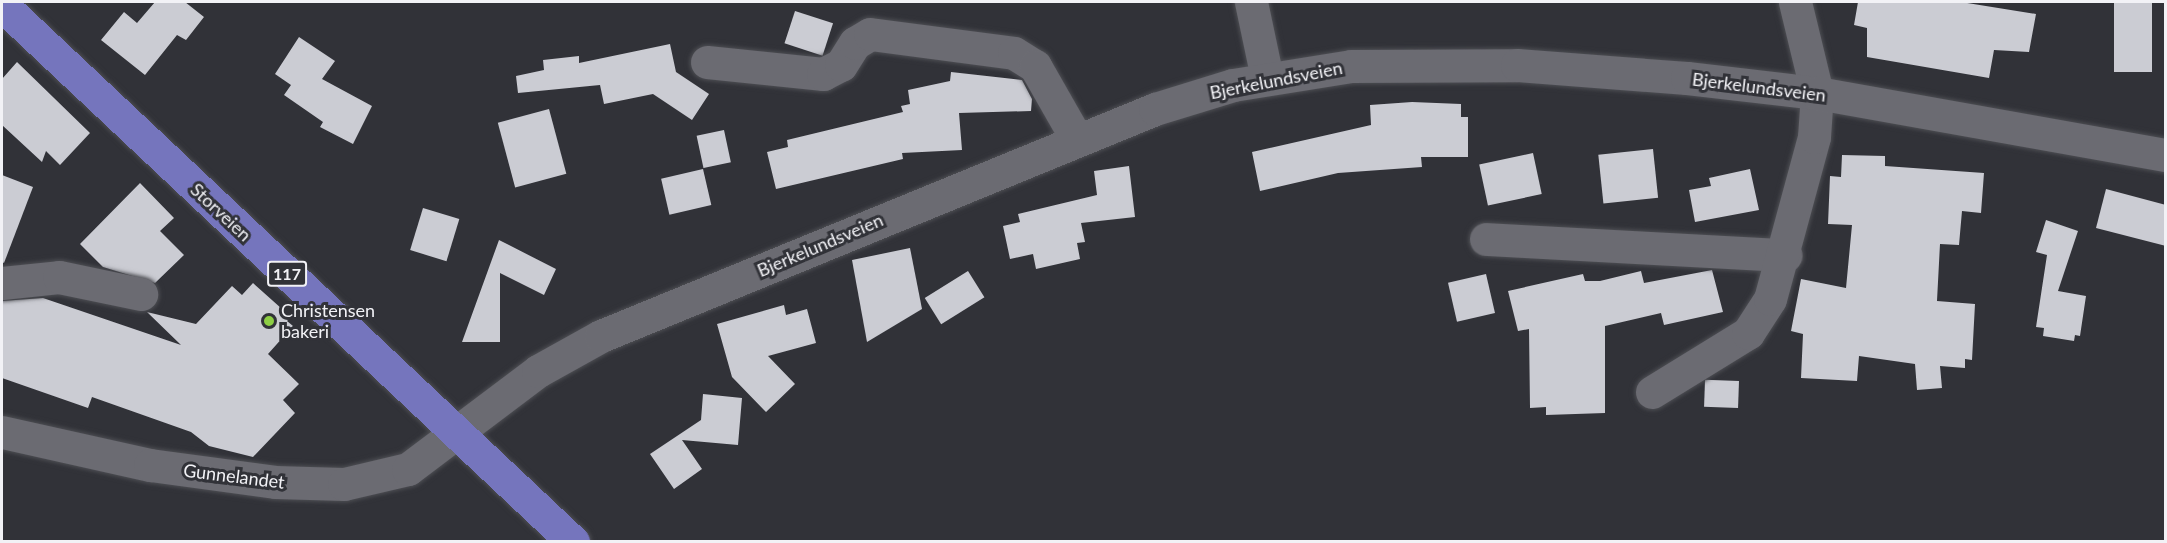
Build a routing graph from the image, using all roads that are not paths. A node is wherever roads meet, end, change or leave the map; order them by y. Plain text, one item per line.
1 (1251, 2) edge
2 (1795, 2) edge
3 (2, 6) edge
4 (706, 62) dead end
5 (1267, 78) junction
6 (1817, 93) junction
7 (1076, 138) junction
8 (2166, 155) edge
9 (1486, 239) dead end
10 (1786, 255) junction
11 (2, 283) edge
12 (141, 294) dead end
13 (1652, 392) dead end
14 (2, 432) edge
15 (458, 436) junction
16 (573, 542) edge

1 - 5 street
2 - 6 street
3 - 15 main road, Storveien / 117
4 - 7 street
5 - 6 street, Bjerkelundsveien
5 - 7 street, Bjerkelundsveien
6 - 8 street, Bjerkelundsveien
6 - 10 street
7 - 15 street, Bjerkelundsveien
9 - 10 street
10 - 13 street
11 - 12 street
14 - 15 street, Gunnelandet
15 - 16 main road, Storveien / 117

